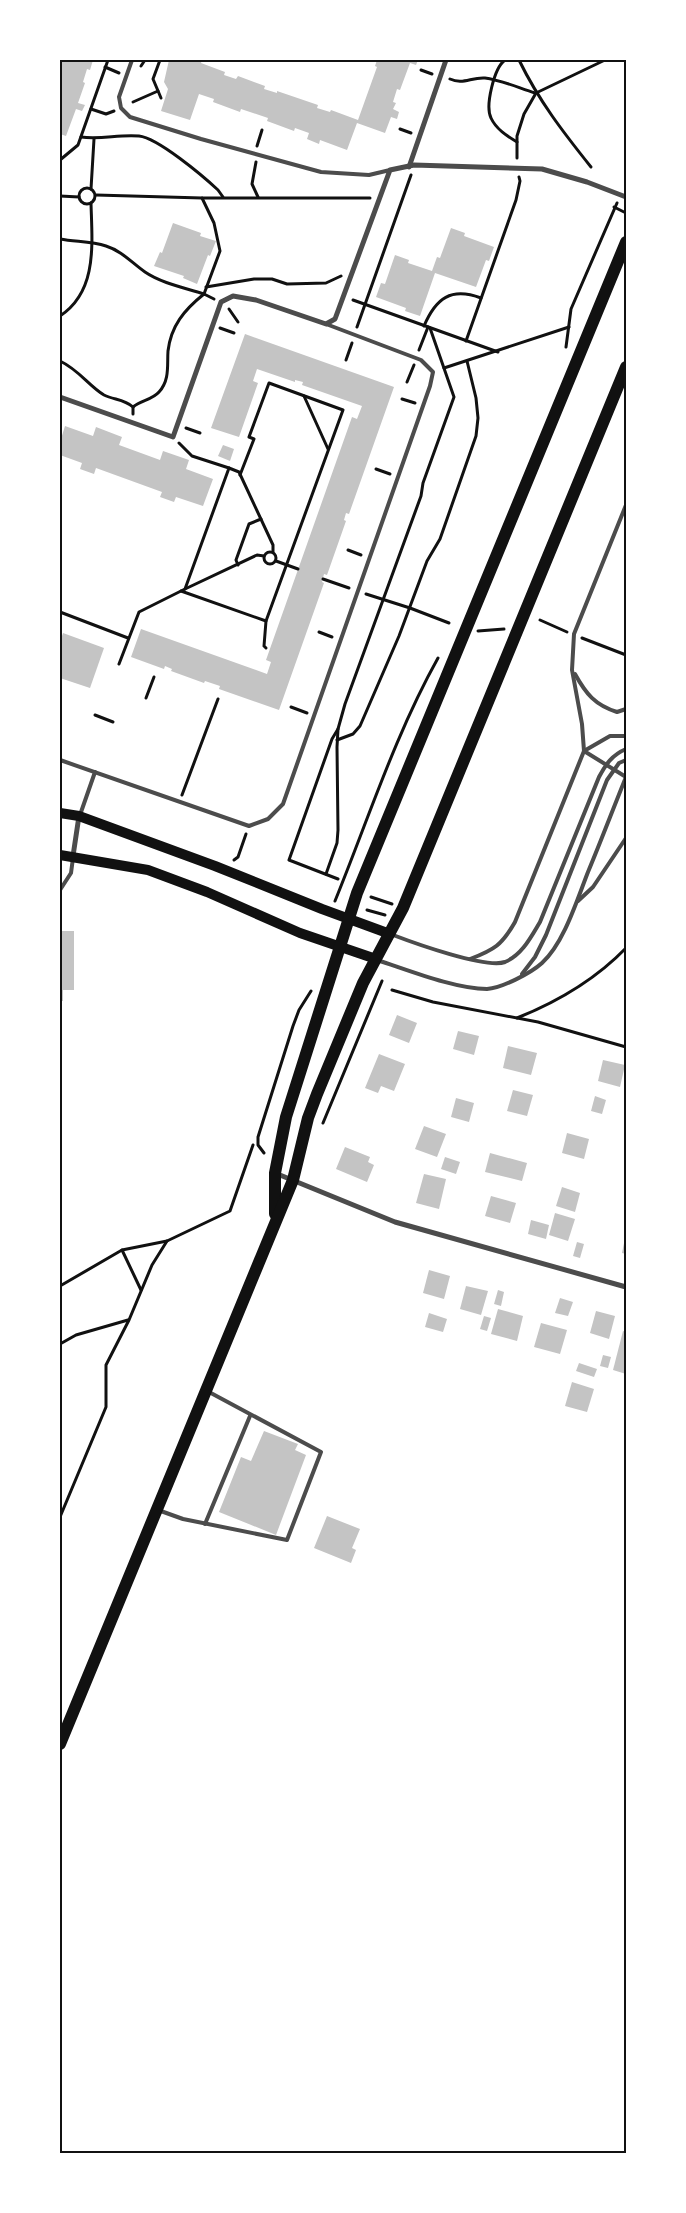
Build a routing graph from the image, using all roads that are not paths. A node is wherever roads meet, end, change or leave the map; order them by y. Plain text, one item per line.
1 (132, 60) edge
2 (446, 60) edge
3 (412, 166) junction
4 (390, 170) junction
5 (623, 196) edge
6 (626, 242) edge
7 (326, 324) junction
8 (626, 367) edge
9 (60, 397) edge
10 (626, 505) edge
11 (572, 670) junction
12 (626, 709) edge
13 (626, 736) edge
14 (626, 749) edge
15 (584, 751) junction
16 (60, 760) edge
17 (626, 760) edge
18 (95, 772) junction
19 (626, 777) edge
20 (60, 813) edge
21 (79, 816) junction
22 (626, 838) edge
23 (60, 855) edge
24 (73, 856) junction
25 (60, 890) edge
26 (577, 902) junction
27 (348, 919) junction
28 (390, 934) junction
29 (339, 946) junction
30 (470, 958) junction
31 (376, 959) junction
32 (519, 978) junction
33 (275, 1174) junction
34 (292, 1180) junction
35 (275, 1220) junction
36 (626, 1287) edge
37 (205, 1390) junction
38 (250, 1416) junction
39 (158, 1509) junction
40 (205, 1524) junction
41 (60, 1744) edge

1 - 4 lane
2 - 3 street
3 - 4 street
3 - 5 street
4 - 7 street
6 - 27 main road
7 - 9 street
7 - 18 lane
8 - 28 main road
10 - 11 lane
11 - 12 lane
11 - 15 lane
13 - 15 lane
14 - 30 lane
15 - 19 lane
15 - 30 lane
16 - 18 lane
17 - 32 lane
18 - 21 lane
19 - 26 lane
20 - 21 main road
21 - 24 street
21 - 27 main road
22 - 26 lane
23 - 24 main road
24 - 25 lane
24 - 29 main road
26 - 32 lane
27 - 28 main road
27 - 29 main road
28 - 30 lane
28 - 31 main road
29 - 31 main road
29 - 33 main road
31 - 32 lane
31 - 34 main road
33 - 34 street
33 - 35 main road
34 - 35 main road
34 - 36 street
35 - 37 main road
37 - 38 lane
37 - 39 main road
38 - 40 lane
38 - 40 lane
39 - 40 lane
39 - 41 main road

